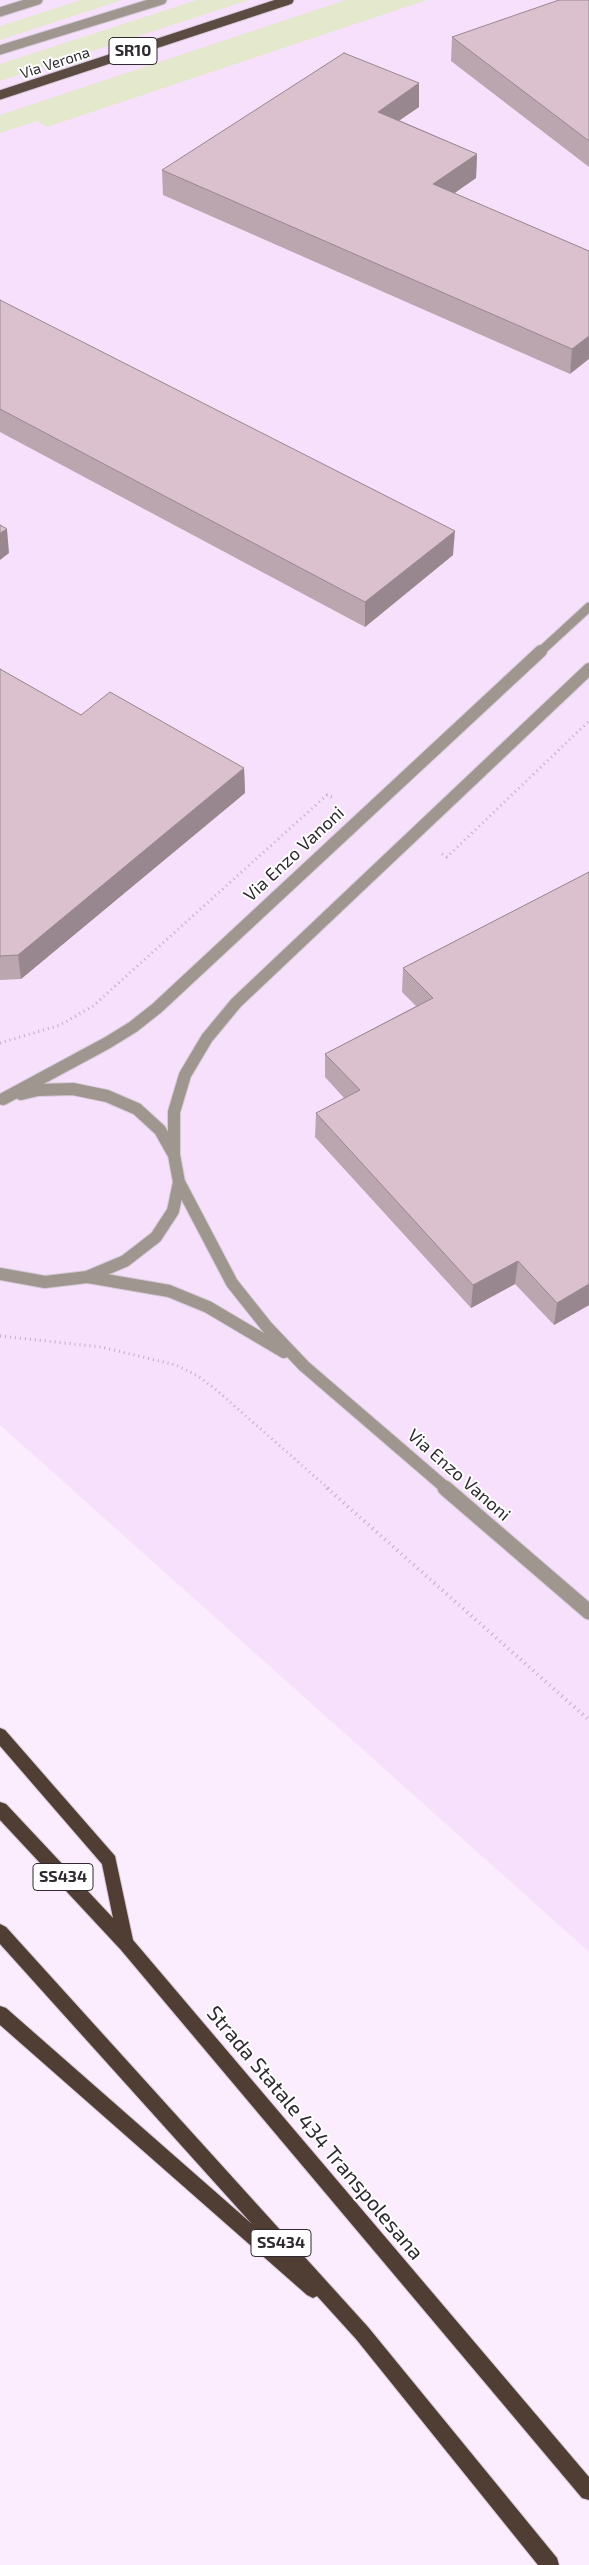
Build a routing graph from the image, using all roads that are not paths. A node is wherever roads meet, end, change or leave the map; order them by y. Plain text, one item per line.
1 (38, 0) edge
2 (162, 0) edge
3 (289, 0) edge
4 (0, 12) edge
5 (0, 50) edge
6 (0, 95) edge
7 (589, 607) edge
8 (589, 669) edge
9 (2, 1100) edge
10 (174, 1154) junction
11 (179, 1182) junction
12 (0, 1274) edge
13 (87, 1277) junction
14 (304, 1366) junction
15 (589, 1612) edge
16 (0, 1735) edge
17 (0, 1809) edge
18 (0, 1932) edge
19 (126, 1945) junction
20 (0, 2014) edge
21 (362, 2333) junction
22 (589, 2492) edge
23 (550, 2565) edge

1 - 4 street
2 - 5 street
3 - 6 main road, Via Verona / SR10
7 - 9 street, Via Enzo Vanoni
8 - 10 street, Via Enzo Vanoni
9 - 10 street, Via Enzo Vanoni
10 - 11 street, Via Enzo Vanoni
11 - 13 street, Via Enzo Vanoni
11 - 14 street, Via Enzo Vanoni
12 - 13 street, Via Enzo Vanoni
13 - 14 street, Via Enzo Vanoni
14 - 15 street, Via Enzo Vanoni
16 - 19 highway
17 - 19 highway, Strada Statale 434 Transpolesana / SS434
18 - 21 highway, SS434
19 - 22 highway, Strada Statale 434 Transpolesana / SS434
20 - 21 highway
21 - 23 highway, SS434

